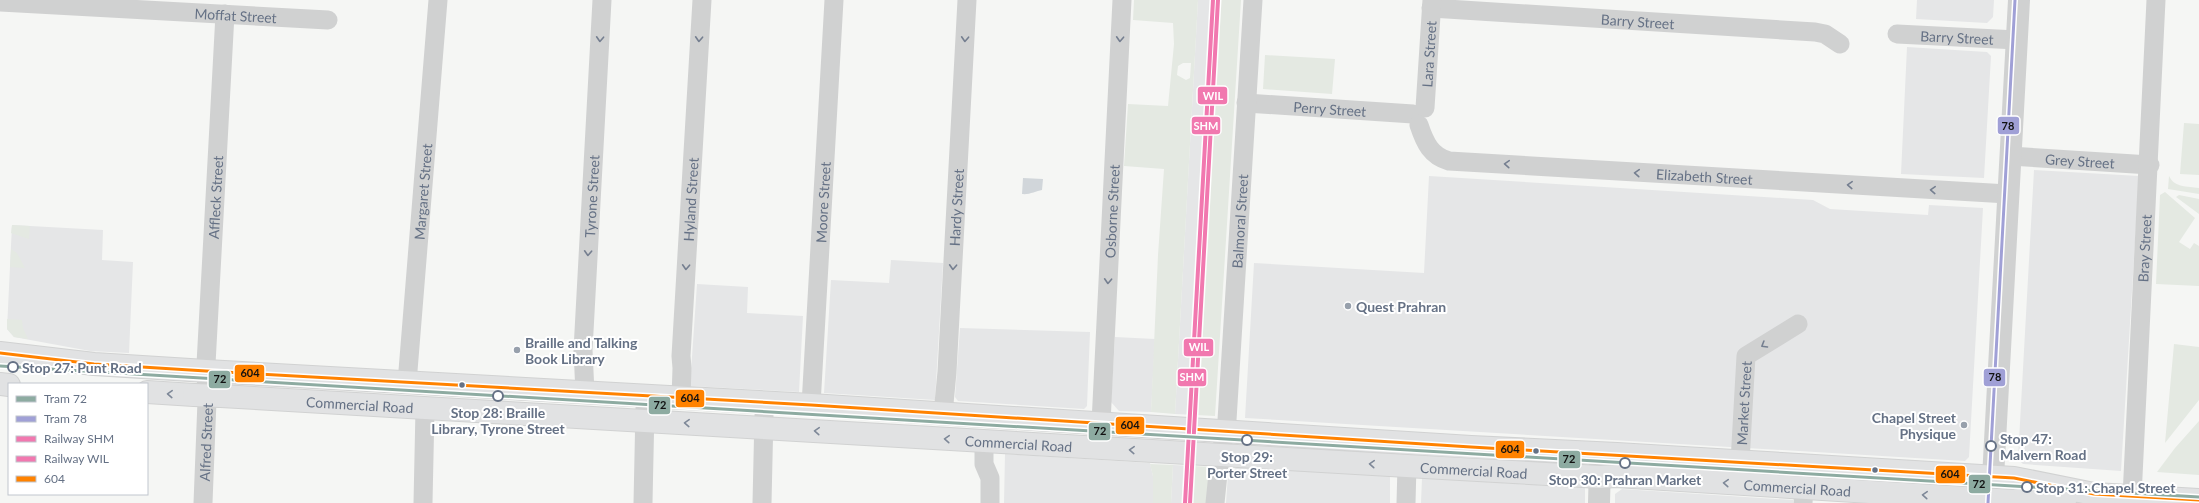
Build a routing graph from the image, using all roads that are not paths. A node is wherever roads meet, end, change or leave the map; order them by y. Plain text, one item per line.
1 (438, 0) edge
2 (602, 0) edge
3 (702, 0) edge
4 (834, 0) edge
5 (967, 0) edge
6 (1122, 0) edge
7 (1253, 0) edge
8 (2019, 0) edge
9 (2156, 0) edge
10 (0, 2) edge
11 (1432, 4) edge
12 (225, 14) junction
13 (328, 20) dead end
14 (1897, 34) dead end
15 (2016, 40) junction
16 (1840, 44) dead end
17 (1246, 103) junction
18 (1419, 116) junction
19 (2010, 156) junction
20 (2150, 165) junction
21 (2008, 194) junction
22 (1798, 324) dead end
23 (0, 353) edge
24 (407, 383) junction
25 (207, 386) junction
26 (148, 392) edge
27 (585, 393) junction
28 (681, 398) junction
29 (811, 405) junction
30 (425, 408) junction
31 (943, 414) junction
32 (645, 415) junction
33 (764, 421) junction
34 (1101, 423) junction
35 (984, 441) junction
36 (1223, 443) junction
37 (1740, 462) junction
38 (1407, 466) junction
39 (1600, 471) junction
40 (1993, 477) junction
41 (2094, 494) junction
42 (1803, 495) edge
43 (2132, 497) junction
44 (1992, 501) edge
45 (2189, 501) edge
46 (203, 503) edge
47 (423, 503) edge
48 (643, 503) edge
49 (762, 503) edge
50 (990, 503) edge
51 (1215, 503) edge
52 (1406, 503) edge
53 (1599, 503) edge

1 - 24 street, Margaret Street
2 -> 27 street, Tyrone Street
3 -> 28 street, Hyland Street
4 - 29 street, Moore Street
5 -> 31 street, Hardy Street
6 -> 34 street, Osborne Street
7 - 17 street, Balmoral Street
8 - 15 street
9 - 20 street, Bray Street
10 - 12 street, Moffat Street
11 - 16 street, Barry Street
11 - 18 street, Lara Street
12 - 13 street, Moffat Street
12 - 25 street, Affleck Street
14 - 15 street, Barry Street
15 - 19 street
17 - 18 street, Perry Street
17 - 36 street, Balmoral Street
21 -> 18 street, Elizabeth Street
19 - 20 street, Grey Street
19 - 21 street
20 - 43 street, Bray Street
21 - 40 street
22 -> 37 street, Market Street
23 - 25 main road, Commercial Road
24 - 25 main road, Commercial Road
24 - 27 main road, Commercial Road
25 -> 26 main road, Commercial Road
25 - 30 main road, Commercial Road
25 - 46 street, Alfred Street
27 - 28 main road, Commercial Road
28 - 29 main road, Commercial Road
29 - 31 main road, Commercial Road
30 - 32 main road, Commercial Road
30 - 47 street
31 - 34 main road, Commercial Road
33 -> 32 main road, Commercial Road
32 - 48 street
35 -> 33 main road, Commercial Road
33 - 49 street
34 - 36 main road, Commercial Road
36 -> 35 main road, Commercial Road
35 - 50 street
36 - 37 main road, Commercial Road
38 -> 36 main road, Commercial Road
36 - 51 street, Balmoral Street
37 - 40 main road, Commercial Road
38 - 39 main road, Commercial Road
38 - 52 street
42 -> 39 main road, Commercial Road
39 - 53 street
40 - 41 main road, Commercial Road
40 - 44 street
41 - 43 main road
41 - 44 main road, Commercial Road
44 -> 42 main road, Commercial Road
43 - 45 main road

